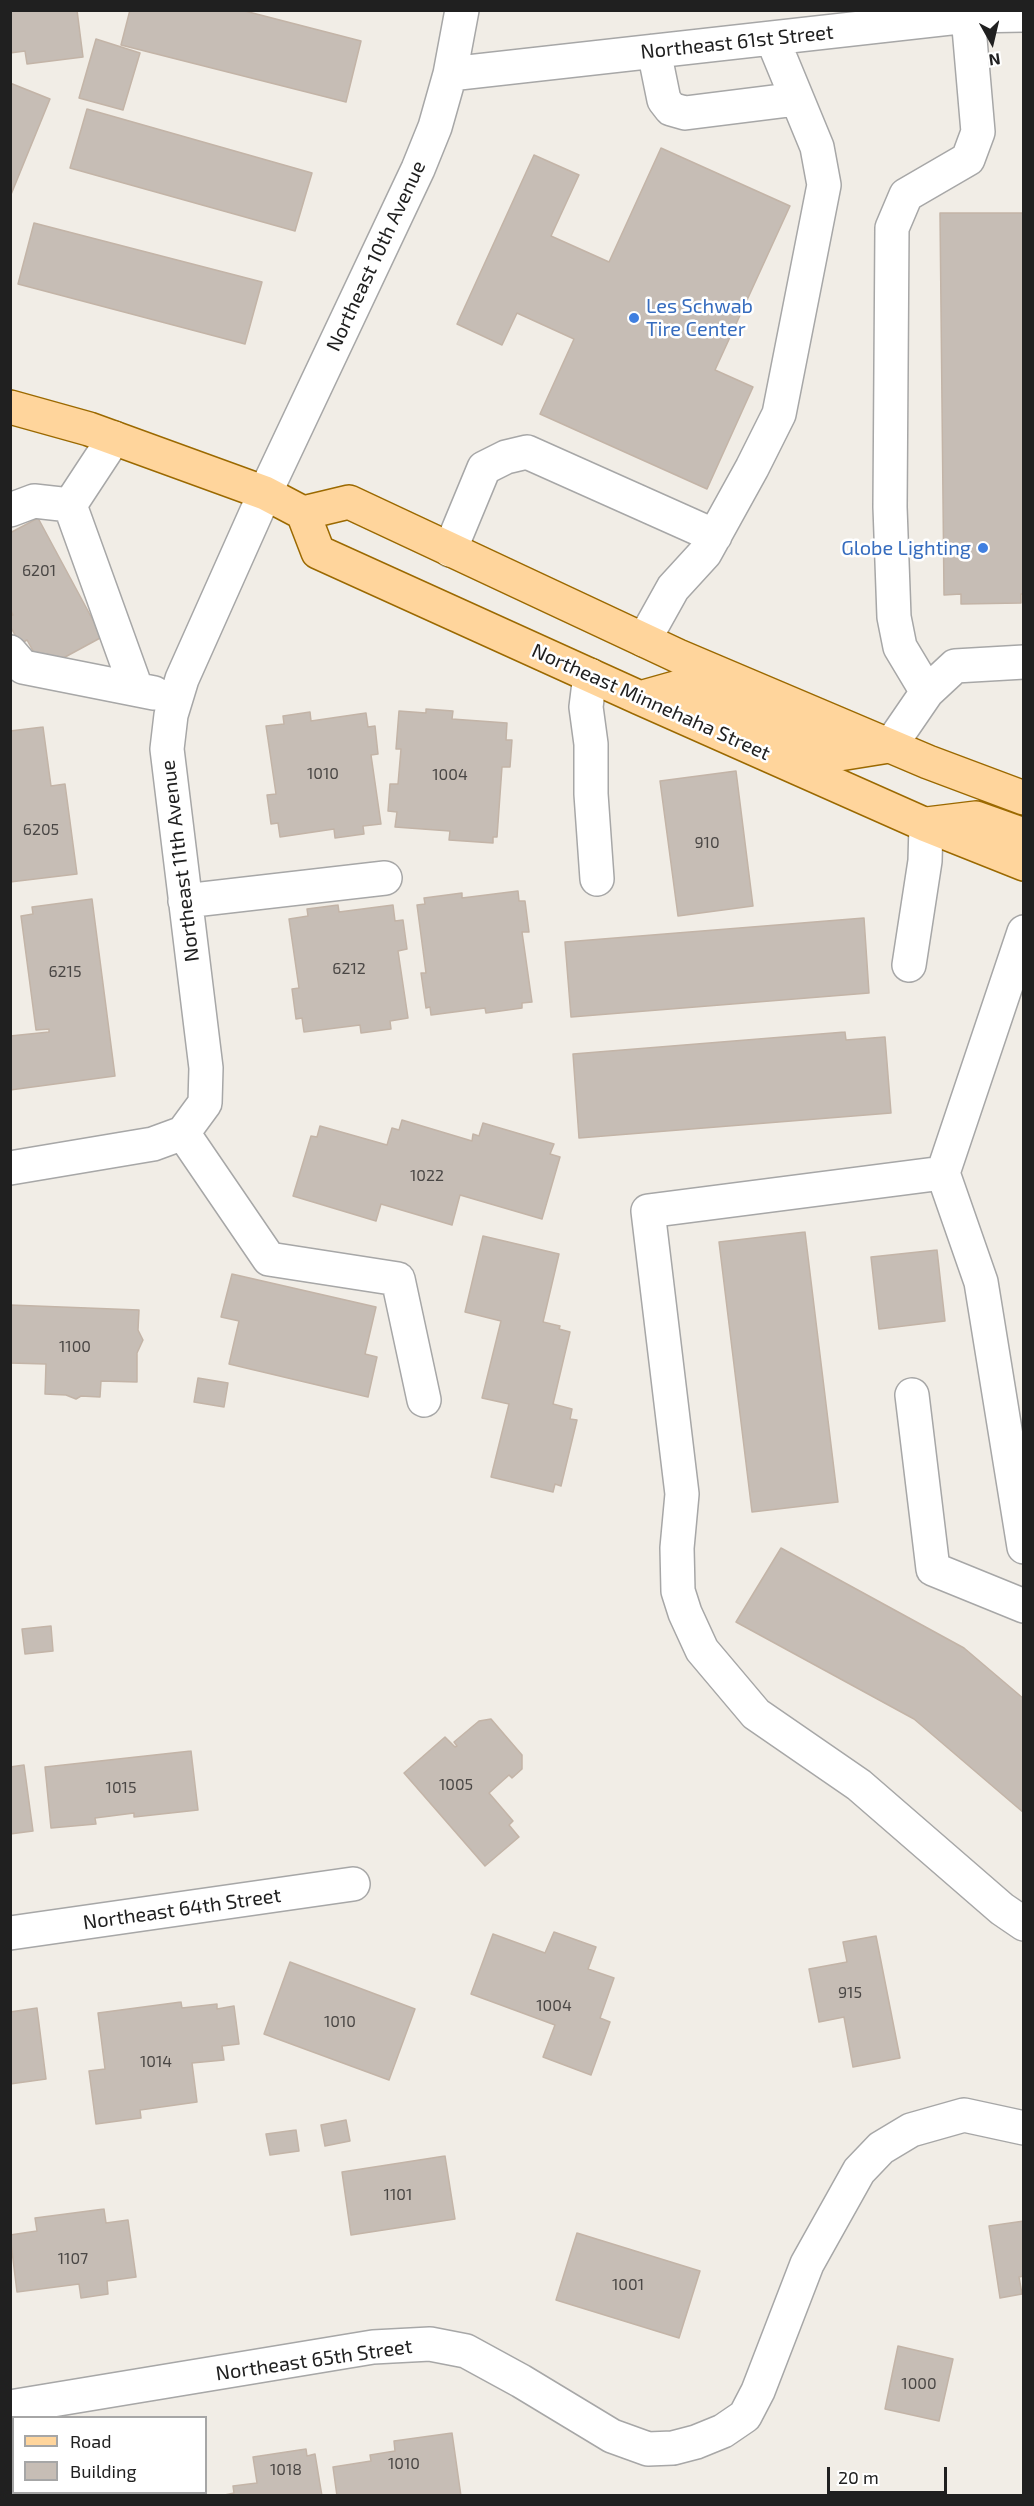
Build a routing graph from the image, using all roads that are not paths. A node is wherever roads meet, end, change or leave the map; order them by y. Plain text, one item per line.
1 (462, 10) edge
2 (1023, 15) edge
3 (968, 16) junction
4 (772, 38) junction
5 (654, 51) junction
6 (450, 74) junction
7 (797, 99) junction
8 (10, 407) edge
9 (114, 438) junction
10 (265, 493) junction
11 (70, 505) junction
12 (10, 510) edge
13 (303, 513) junction
14 (715, 536) junction
15 (450, 550) junction
16 (644, 640) junction
17 (10, 652) edge
18 (1023, 662) edge
19 (590, 675) junction
20 (136, 688) junction
21 (927, 692) junction
22 (640, 698) junction
23 (176, 699) junction
24 (890, 746) junction
25 (1023, 798) edge
26 (926, 825) junction
27 (1023, 835) edge
28 (1023, 864) edge
29 (385, 878) dead end
30 (597, 879) dead end
31 (185, 901) junction
32 (1023, 932) edge
33 (909, 965) dead end
34 (1012, 1000) edge
35 (183, 1133) junction
36 (10, 1168) edge
37 (943, 1173) junction
38 (912, 1395) dead end
39 (424, 1400) dead end
40 (1023, 1547) edge
41 (1023, 1606) edge
42 (352, 1884) dead end
43 (1023, 1924) edge
44 (10, 1933) edge
45 (1023, 2128) edge
46 (10, 2406) edge

1 - 6 street, Northeast 10th Avenue
2 - 3 street, Northeast 61st Street
3 - 4 street, Northeast 61st Street
3 - 21 street
4 - 5 street, Northeast 61st Street
4 - 7 street
5 - 6 street, Northeast 61st Street
5 - 7 street
6 - 10 street, Northeast 10th Avenue
7 - 14 street
8 - 9 main road
9 - 10 main road
9 - 11 street
10 - 13 main road
10 - 23 street, Northeast 11th Avenue
11 - 12 street
11 - 20 street
13 - 15 main road
13 - 19 main road, Northeast Minnehaha Street
14 - 15 street
14 - 16 street
15 - 16 main road
16 - 24 main road
17 - 20 street
18 - 21 street
19 - 22 main road, Northeast Minnehaha Street
19 - 30 street
20 - 23 street
21 - 24 street
22 - 24 main road
22 - 26 main road, Northeast Minnehaha Street
23 - 31 street, Northeast 11th Avenue
24 - 25 main road
26 - 27 main road
26 - 28 main road, Northeast Minnehaha Street
26 - 33 street
29 - 31 street
31 - 35 street, Northeast 11th Avenue
32 - 34 street
34 - 37 street
35 - 36 street
35 - 39 street
37 - 40 street
37 - 43 street
38 - 41 street
42 - 44 street, Northeast 64th Street
45 - 46 street, Northeast 65th Street

